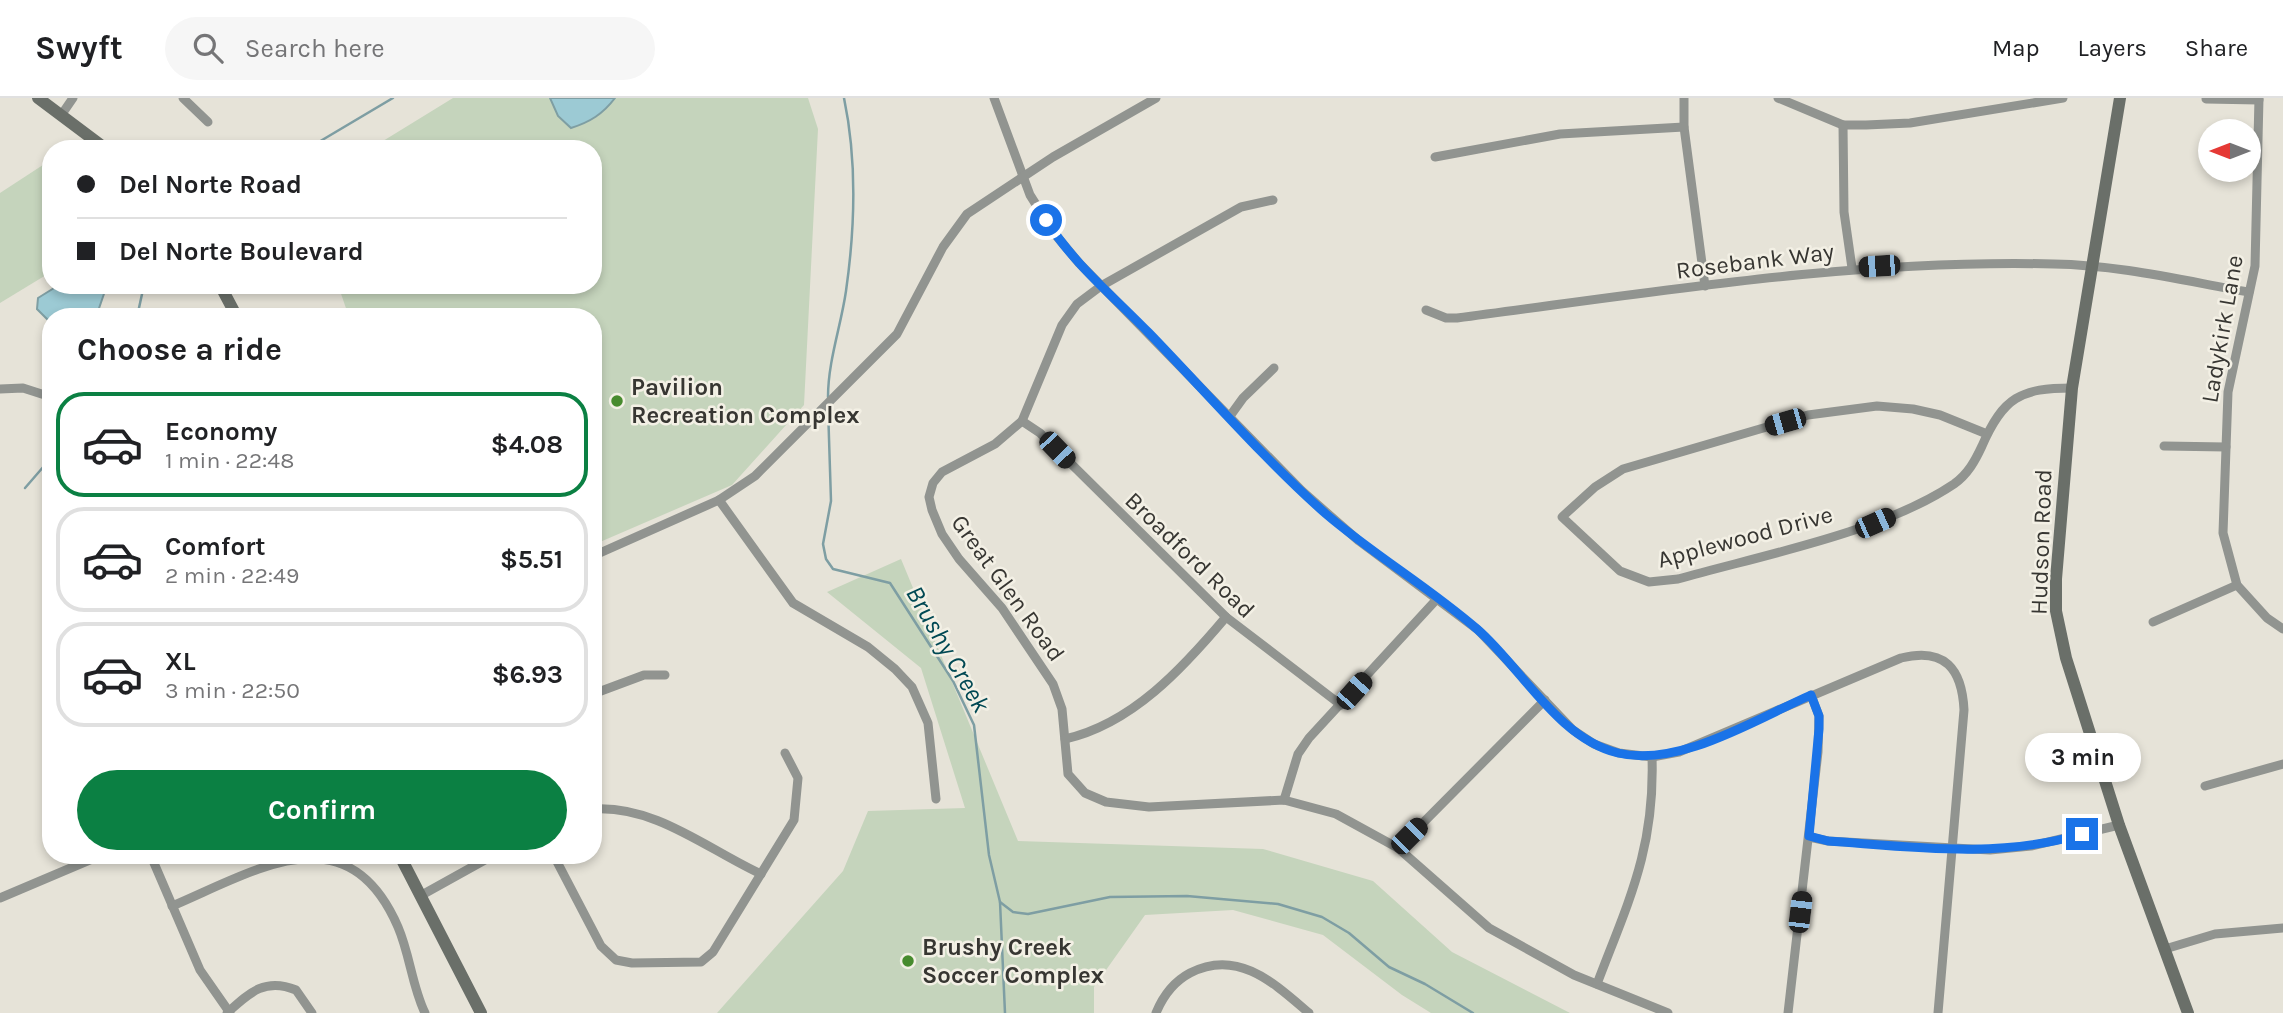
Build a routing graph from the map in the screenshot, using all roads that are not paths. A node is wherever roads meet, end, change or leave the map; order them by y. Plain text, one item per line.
1 (38, 98) edge
2 (73, 98) edge
3 (183, 98) edge
4 (994, 98) edge
5 (1156, 98) edge
6 (1684, 98) edge
7 (1778, 98) edge
8 (2063, 98) edge
9 (2120, 98) edge
10 (2206, 99) edge
11 (2259, 99) edge
12 (62, 114) junction
13 (208, 122) dead end
14 (1843, 125) junction
15 (1684, 127) junction
16 (95, 140) edge
17 (1436, 157) dead end
18 (1023, 176) junction
19 (1273, 200) dead end
20 (2091, 267) junction
21 (1852, 268) junction
22 (1101, 286) junction
23 (1705, 286) junction
24 (2249, 292) junction
25 (1426, 310) dead end
26 (1274, 368) dead end
27 (2072, 388) junction
28 (0, 389) edge
29 (42, 394) edge
30 (1230, 416) junction
31 (1023, 421) junction
32 (1987, 434) junction
33 (2164, 446) dead end
34 (2226, 447) junction
35 (719, 500) junction
36 (602, 552) edge
37 (2237, 585) junction
38 (1436, 600) junction
39 (1226, 617) junction
40 (2153, 622) dead end
41 (2283, 629) edge
42 (665, 675) dead end
43 (602, 691) edge
44 (1811, 695) junction
45 (1545, 701) junction
46 (1341, 705) junction
47 (1065, 739) junction
48 (785, 753) dead end
49 (1652, 757) junction
50 (2283, 764) edge
51 (2205, 786) dead end
52 (936, 799) dead end
53 (1284, 800) junction
54 (602, 809) edge
55 (2119, 825) junction
56 (1809, 836) junction
57 (1398, 848) junction
58 (1953, 849) junction
59 (80, 864) edge
60 (154, 864) edge
61 (272, 864) edge
62 (338, 864) edge
63 (404, 864) edge
64 (478, 864) edge
65 (558, 864) edge
66 (761, 874) junction
67 (420, 896) junction
68 (0, 898) edge
69 (172, 906) junction
70 (2283, 928) edge
71 (2165, 949) junction
72 (1597, 984) junction
73 (479, 1012) edge
74 (228, 1013) edge
75 (312, 1013) edge
76 (425, 1013) edge
77 (1156, 1013) edge
78 (1309, 1013) edge
79 (1668, 1013) edge
80 (1788, 1013) edge
81 (1938, 1013) edge
82 (2188, 1013) edge

1 - 12 street
2 - 12 street
3 - 13 street
4 - 18 street
5 - 18 street
6 - 15 street
7 - 14 street
8 - 14 street
9 - 20 street, Hudson Road
10 - 11 street
11 - 24 street, Ladykirk Lane
12 - 16 street
14 - 21 street
15 - 17 street
15 - 23 street
18 - 22 street
18 - 35 street
19 - 22 street, Great Glen Road
20 - 21 street, Rosebank Way
20 - 24 street, Rosebank Way
20 - 27 street, Hudson Road
21 - 23 street, Rosebank Way
22 - 30 street
22 - 31 street, Great Glen Road
23 - 25 street, Rosebank Way
24 - 34 street, Ladykirk Lane
26 - 30 street
27 - 32 street, Applewood Drive
27 - 55 street, Hudson Road
28 - 29 street
30 - 38 street
31 - 39 street, Broadford Road
31 - 47 street, Great Glen Road
32 - 32 street, Applewood Drive
33 - 34 street
34 - 37 street, Ladykirk Lane
35 - 36 street
35 - 52 street
37 - 40 street
37 - 41 street, Ladykirk Lane
38 - 45 street
38 - 46 street
39 - 46 street, Broadford Road
39 - 47 street
42 - 43 street
44 - 49 street
44 - 56 street
44 - 58 street
45 - 49 street
45 - 57 street
46 - 53 street
47 - 53 street, Great Glen Road
48 - 66 street
49 - 72 street
50 - 51 street
53 - 57 street, Great Glen Road
54 - 66 street
55 - 58 street
55 - 71 street, Hudson Road
56 - 58 street
56 - 80 street
57 - 72 street, Great Glen Road
58 - 81 street
59 - 68 street
60 - 69 street
61 - 69 street
62 - 76 street
63 - 67 street
64 - 67 street
65 - 66 street
67 - 73 street
69 - 74 street
70 - 71 street
71 - 82 street, Hudson Road
72 - 79 street, Great Glen Road
74 - 75 street
77 - 78 street

